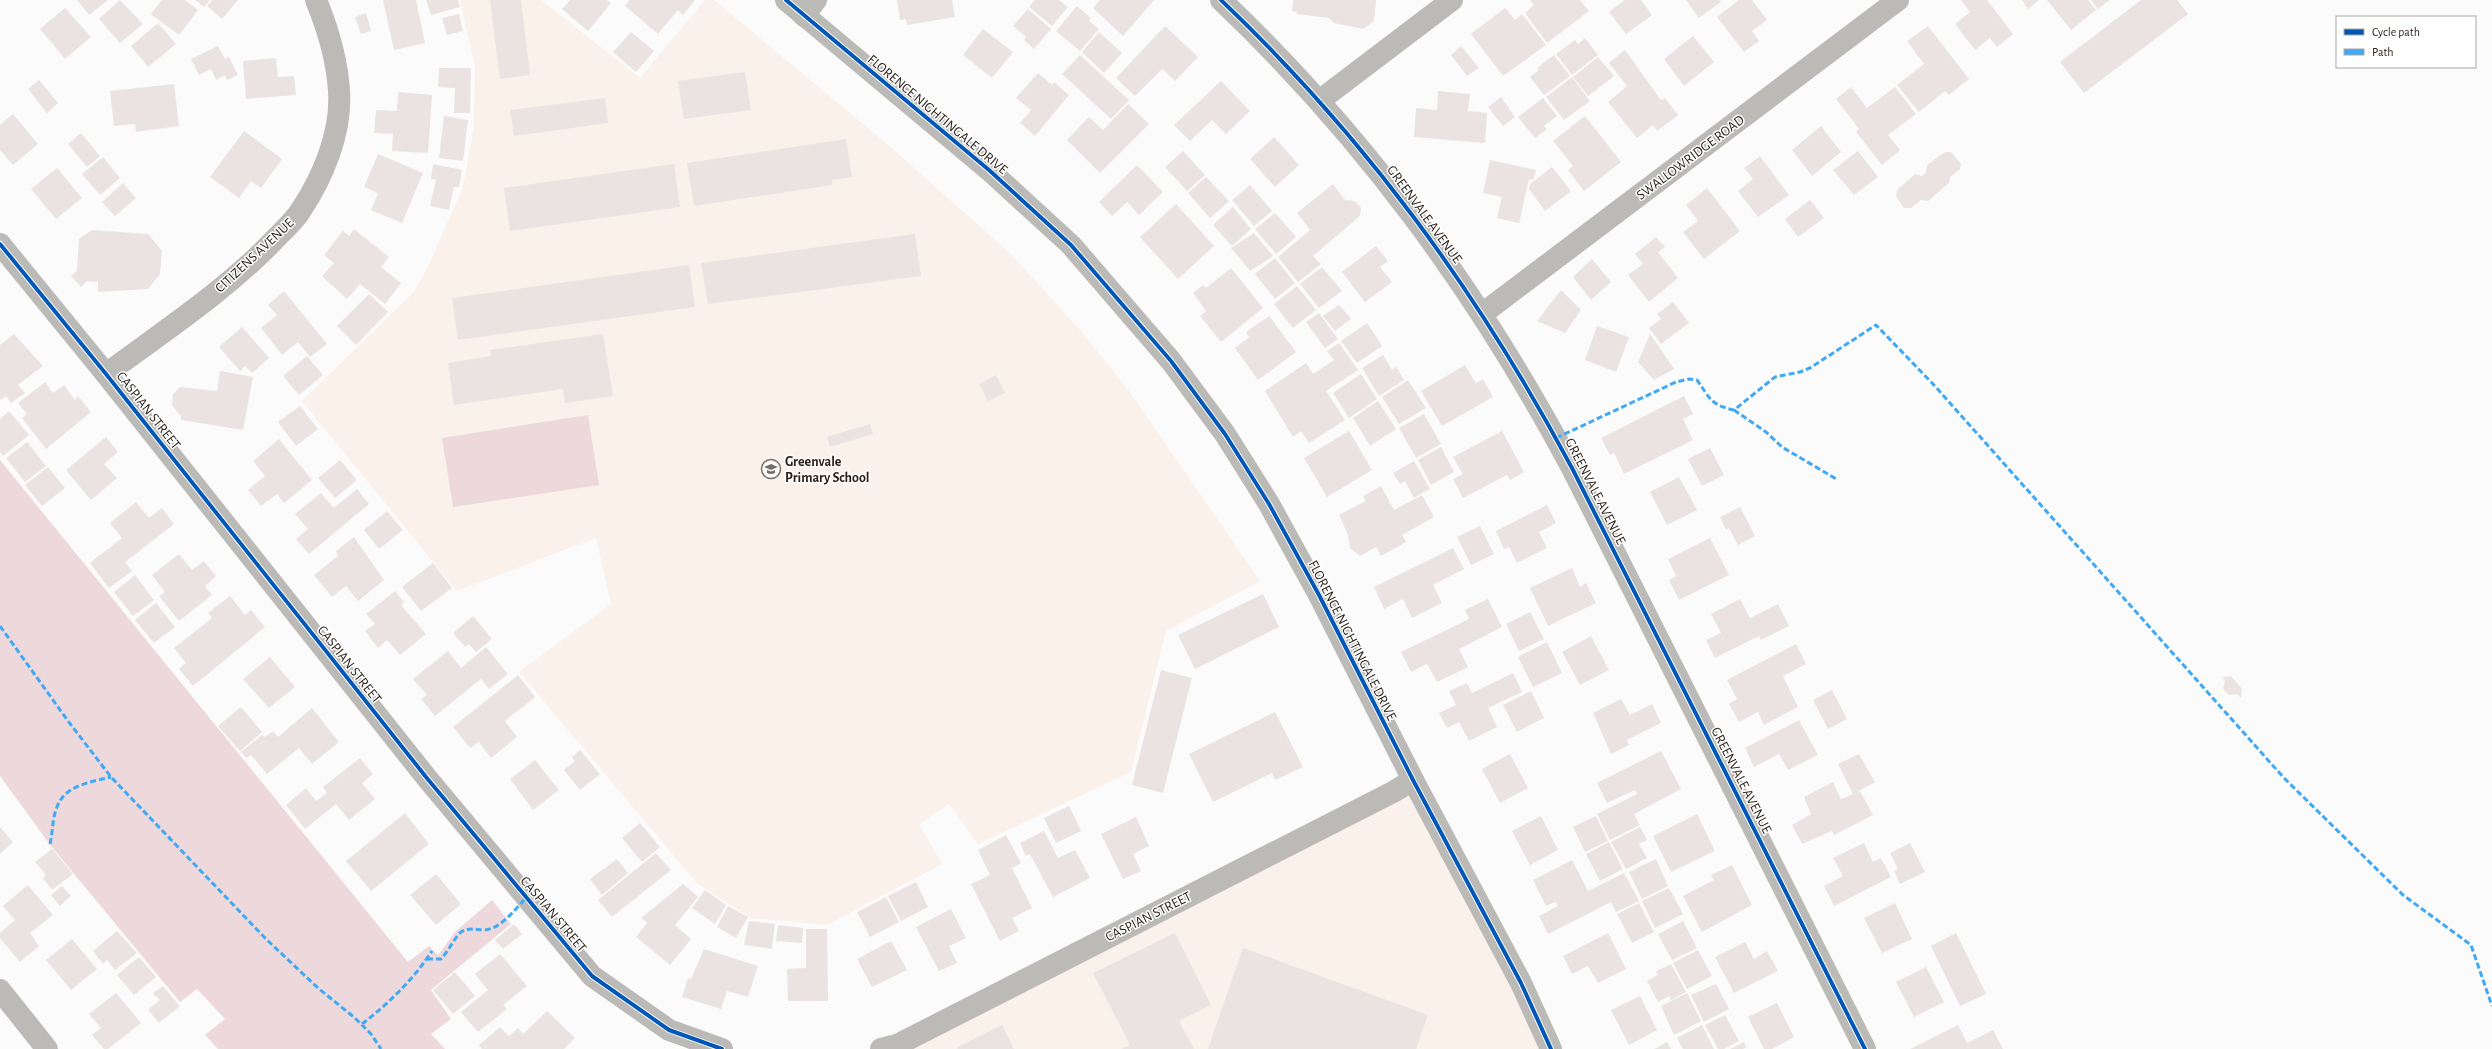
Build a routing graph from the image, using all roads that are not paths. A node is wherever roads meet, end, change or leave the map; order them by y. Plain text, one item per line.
1 (316, 0) edge
2 (786, 0) edge
3 (1221, 0) edge
4 (1452, 0) edge
5 (1898, 0) edge
6 (810, 8) edge
7 (1319, 100) junction
8 (0, 244) edge
9 (1482, 314) junction
10 (106, 374) junction
11 (1412, 780) junction
12 (0, 990) edge
13 (892, 1048) edge
14 (47, 1049) edge
15 (722, 1049) edge
16 (1550, 1049) edge
17 (1864, 1049) edge

1 - 10 street, CITIZENS AVENUE
2 - 6 street, FLORENCE NIGHTINGALE DRIVE
3 - 7 street, GREENVALE AVENUE
4 - 7 street
5 - 9 street, SWALLOWRIDGE ROAD
6 - 11 street, FLORENCE NIGHTINGALE DRIVE
7 - 9 street, GREENVALE AVENUE
8 - 10 street, CASPIAN STREET
9 - 17 street, GREENVALE AVENUE
10 - 15 street, CASPIAN STREET
11 - 13 street, CASPIAN STREET
11 - 16 street, FLORENCE NIGHTINGALE DRIVE
12 - 14 street

